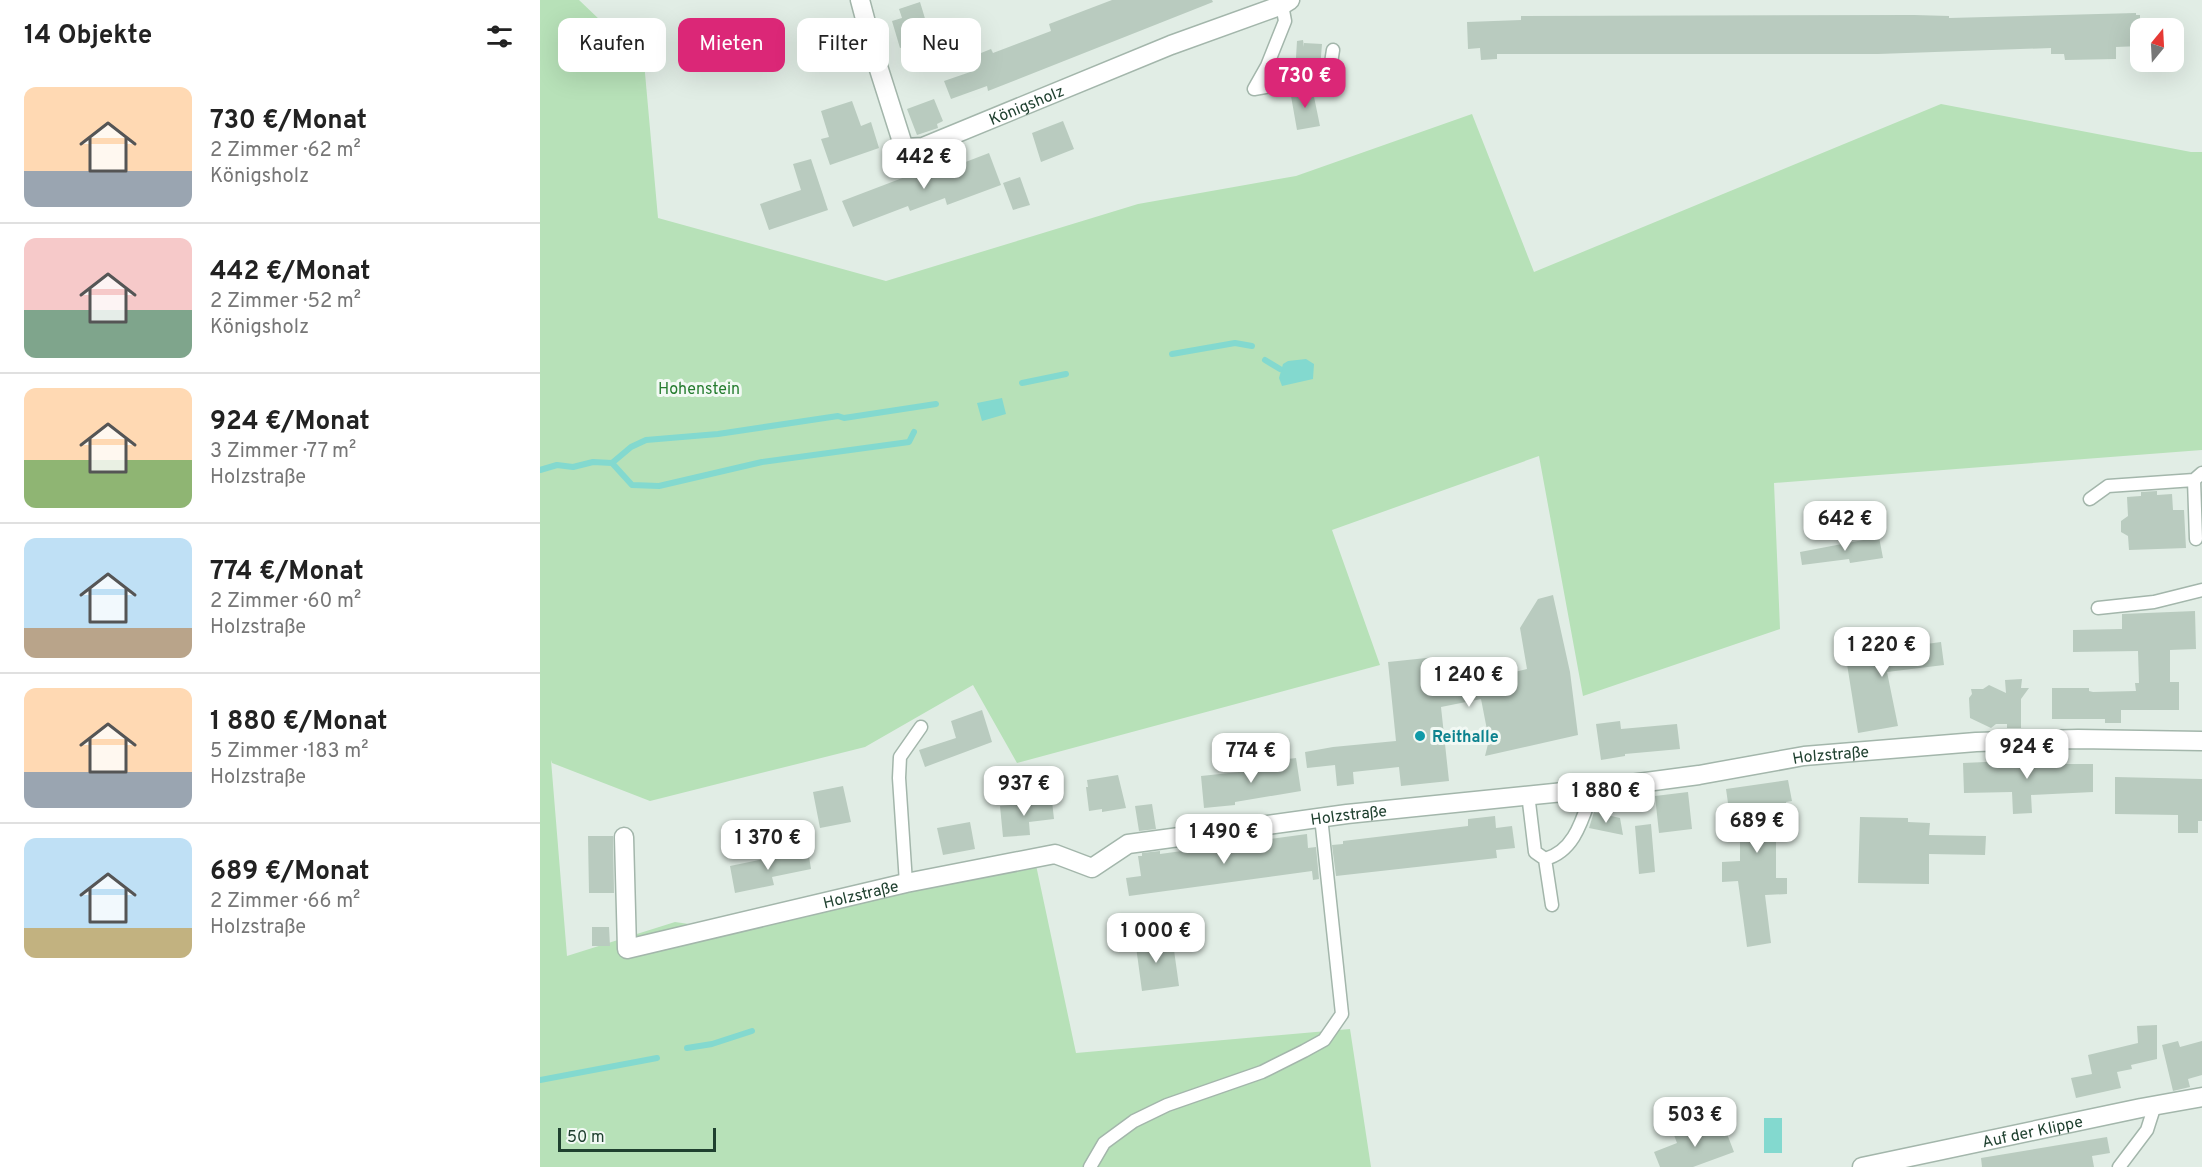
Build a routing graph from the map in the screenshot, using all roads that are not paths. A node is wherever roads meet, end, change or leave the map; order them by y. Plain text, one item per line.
1 (860, 0) edge
2 (1286, 3) edge
3 (1333, 51) dead end
4 (2198, 477) edge
5 (2090, 499) dead end
6 (2196, 538) dead end
7 (2202, 590) edge
8 (2098, 608) dead end
9 (921, 727) dead end
10 (2202, 741) edge
11 (1593, 789) junction
12 (1528, 794) junction
13 (1321, 817) junction
14 (624, 837) dead end
15 (1545, 859) junction
16 (906, 883) junction
17 (1552, 905) dead end
18 (2202, 1097) edge
19 (2155, 1105) junction
20 (1090, 1167) edge
21 (1862, 1167) edge
22 (2119, 1167) edge

1 - 2 street, Königsholz
2 - 3 lane
4 - 5 lane
4 - 6 lane
7 - 8 lane
9 - 16 lane
10 - 11 street, Holzstraße
11 - 12 street, Holzstraße
11 - 15 lane
12 - 13 street, Holzstraße
12 - 15 lane
13 - 16 street, Holzstraße
13 - 20 lane
14 - 16 street, Holzstraße
15 - 17 lane
18 - 19 street, Auf der Klippe
19 - 21 street, Auf der Klippe
19 - 22 lane

